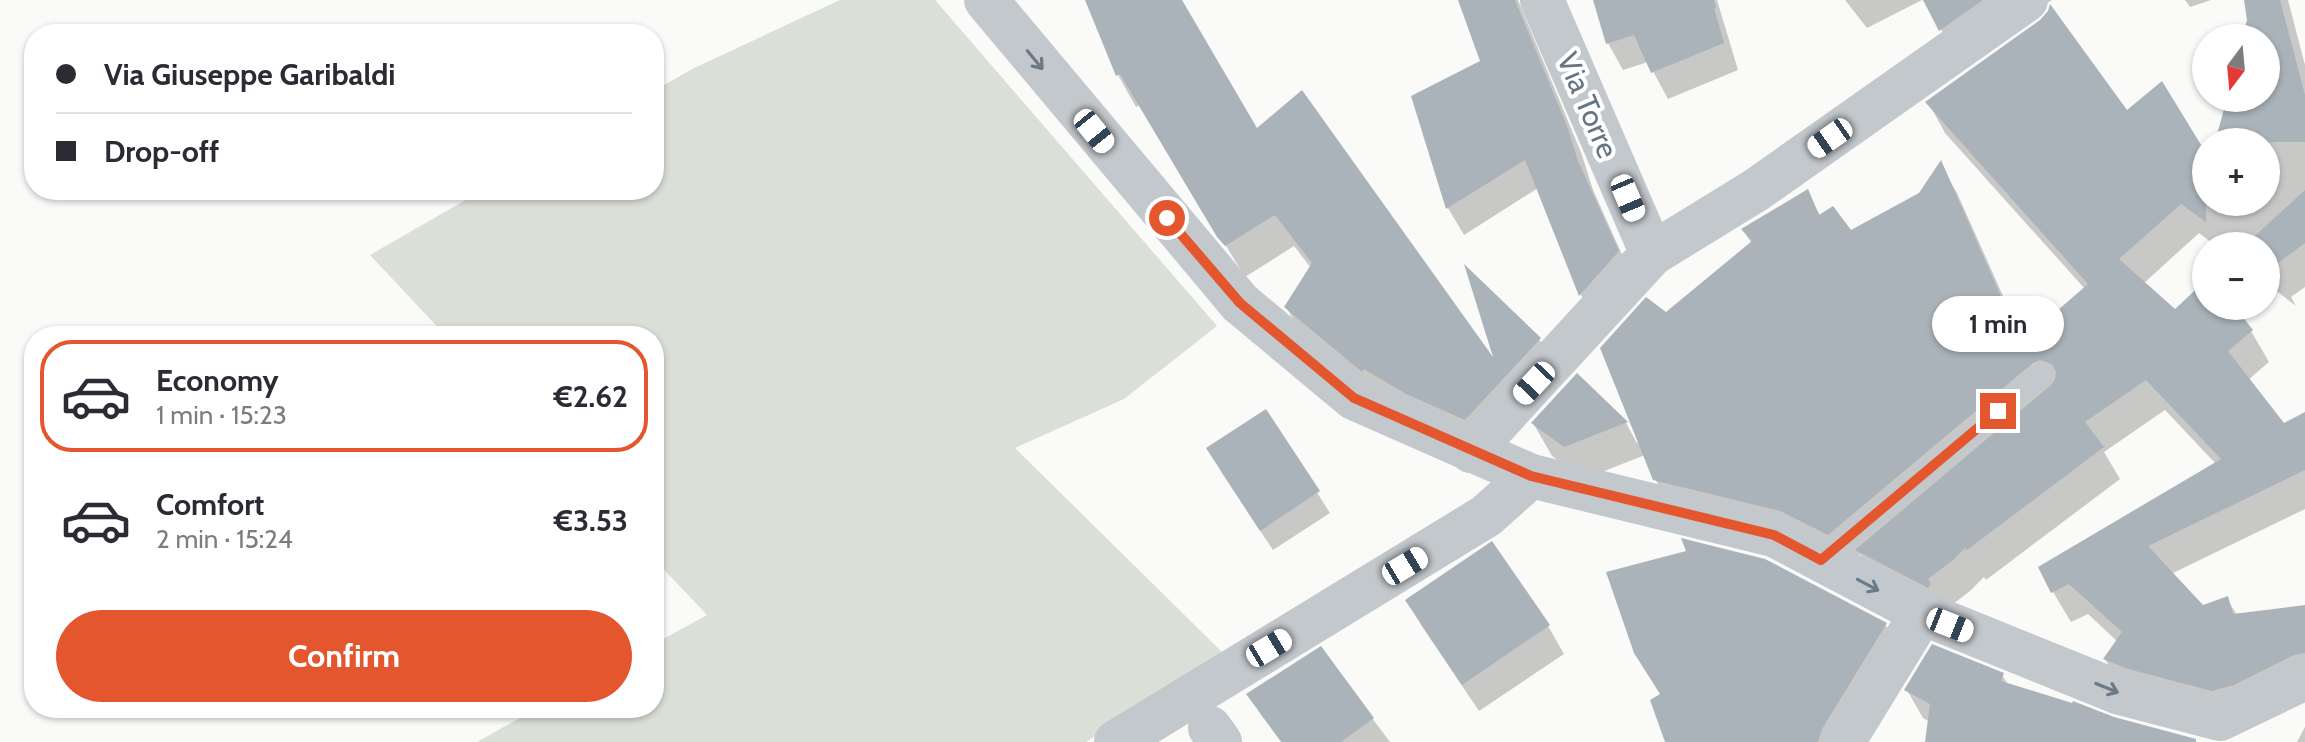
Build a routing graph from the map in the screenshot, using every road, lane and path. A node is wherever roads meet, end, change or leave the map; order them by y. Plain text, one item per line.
1 (986, 0) edge
2 (1542, 0) edge
3 (2026, 0) edge
4 (1652, 254) junction
5 (2042, 374) dead end
6 (1471, 451) junction
7 (1531, 476) junction
8 (1821, 560) junction
9 (1922, 613) junction
10 (2305, 678) edge
11 (1116, 742) edge
12 (1843, 742) edge

1 -> 6 street
2 - 4 street, Via Torre
3 - 4 street
4 - 6 street
5 - 8 lane
6 - 7 street
7 - 8 street
7 - 11 street
8 -> 9 street
9 -> 10 street
9 - 12 street

